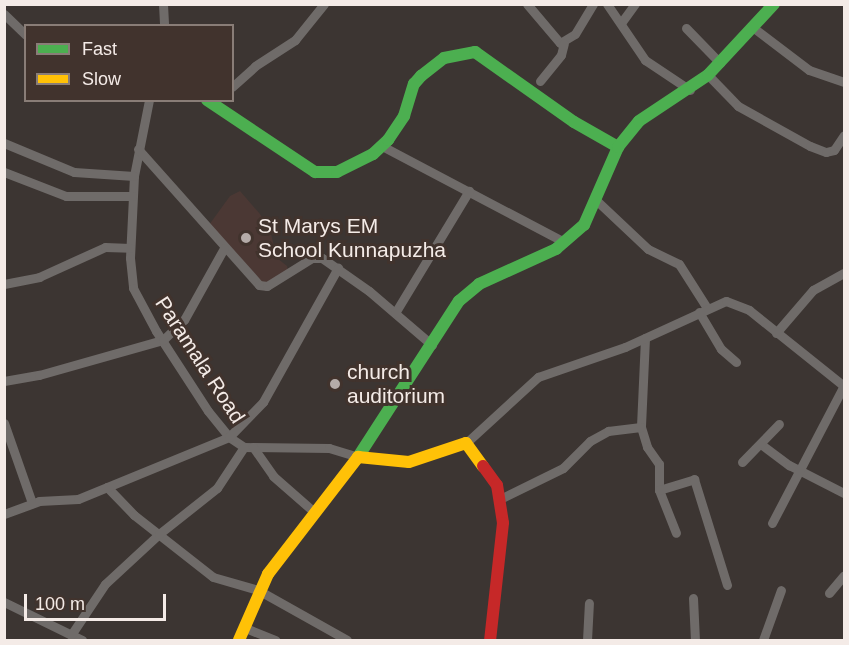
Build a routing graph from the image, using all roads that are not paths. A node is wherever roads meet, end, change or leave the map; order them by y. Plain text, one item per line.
1 (163, 4) edge
2 (324, 4) edge
3 (527, 4) edge
4 (593, 4) edge
5 (607, 4) edge
6 (635, 4) edge
7 (774, 4) edge
8 (4, 14) edge
9 (621, 23) junction
10 (164, 24) edge
11 (686, 28) dead end
12 (755, 29) junction
13 (24, 33) edge
14 (564, 43) junction
15 (720, 63) junction
16 (708, 75) junction
17 (540, 81) dead end
18 (844, 82) edge
19 (234, 85) edge
20 (690, 90) junction
21 (149, 102) edge
22 (213, 102) edge
23 (844, 135) edge
24 (4, 143) edge
25 (382, 146) junction
26 (618, 147) junction
27 (138, 149) junction
28 (4, 172) edge
29 (134, 176) junction
30 (469, 191) junction
31 (132, 196) junction
32 (597, 201) junction
33 (564, 242) junction
34 (130, 248) junction
35 (224, 248) junction
36 (338, 268) junction
37 (844, 273) edge
38 (4, 284) edge
39 (703, 310) junction
40 (396, 313) junction
41 (776, 333) junction
42 (645, 338) junction
43 (163, 340) junction
44 (432, 345) junction
45 (736, 362) dead end
46 (4, 381) edge
47 (844, 386) edge
48 (4, 423) edge
49 (779, 424) dead end
50 (641, 427) junction
51 (229, 437) junction
52 (466, 443) junction
53 (762, 445) junction
54 (248, 447) junction
55 (358, 457) junction
56 (742, 462) dead end
57 (796, 469) junction
58 (107, 487) junction
59 (659, 490) junction
60 (844, 493) edge
61 (500, 499) junction
62 (32, 503) junction
63 (313, 511) junction
64 (4, 514) edge
65 (772, 523) dead end
66 (676, 532) dead end
67 (159, 534) junction
68 (844, 575) edge
69 (727, 585) dead end
70 (258, 590) junction
71 (781, 590) dead end
72 (829, 593) dead end
73 (693, 598) dead end
74 (4, 602) edge
75 (590, 603) dead end
76 (243, 627) junction
77 (71, 635) junction
78 (82, 640) edge
79 (239, 640) edge
80 (276, 640) edge
81 (347, 640) edge
82 (490, 640) edge
83 (587, 640) edge
84 (695, 640) edge
85 (763, 640) edge

1 - 10 street
2 - 19 street
3 - 14 street
4 - 14 street
5 - 9 street
6 - 9 street
7 - 12 street
8 - 13 street
9 - 20 street
11 - 15 street
12 - 15 street
12 - 18 street
14 - 17 street
15 - 16 street
16 - 20 street
16 - 23 street
20 - 26 street
21 - 27 street, Paramala Road
22 - 25 street
24 - 29 street
25 - 26 street
25 - 30 street
26 - 32 street
27 - 29 street, Paramala Road
27 - 35 street
28 - 31 street
29 - 31 street, Paramala Road
30 - 33 street
30 - 40 street
31 - 34 street, Paramala Road
32 - 33 street
32 - 39 street
33 - 44 street
34 - 38 street
34 - 43 street, Paramala Road
35 - 36 street
35 - 43 street
36 - 40 street
36 - 51 street
37 - 41 street
39 - 41 street
39 - 42 street
39 - 45 street
40 - 44 street
41 - 47 street
42 - 50 street
42 - 52 street
43 - 46 street
43 - 51 street, Paramala Road
44 - 55 street
47 - 57 street
48 - 62 street
49 - 53 street
50 - 59 street
50 - 61 street
51 - 54 street, Paramala Road
51 - 58 street
52 - 55 street
52 - 61 street
53 - 56 street
53 - 57 street
54 - 55 street, Paramala Road
54 - 63 street
54 - 67 street
55 - 63 street
57 - 60 street
57 - 65 street
58 - 62 street
58 - 67 street
59 - 66 street
59 - 69 street
61 - 82 street
62 - 64 street
63 - 70 street
67 - 70 street
67 - 77 street
68 - 72 street
70 - 76 street
70 - 81 street
71 - 85 street
73 - 84 street
74 - 77 street
75 - 83 street
76 - 79 street
76 - 80 street
77 - 78 street

